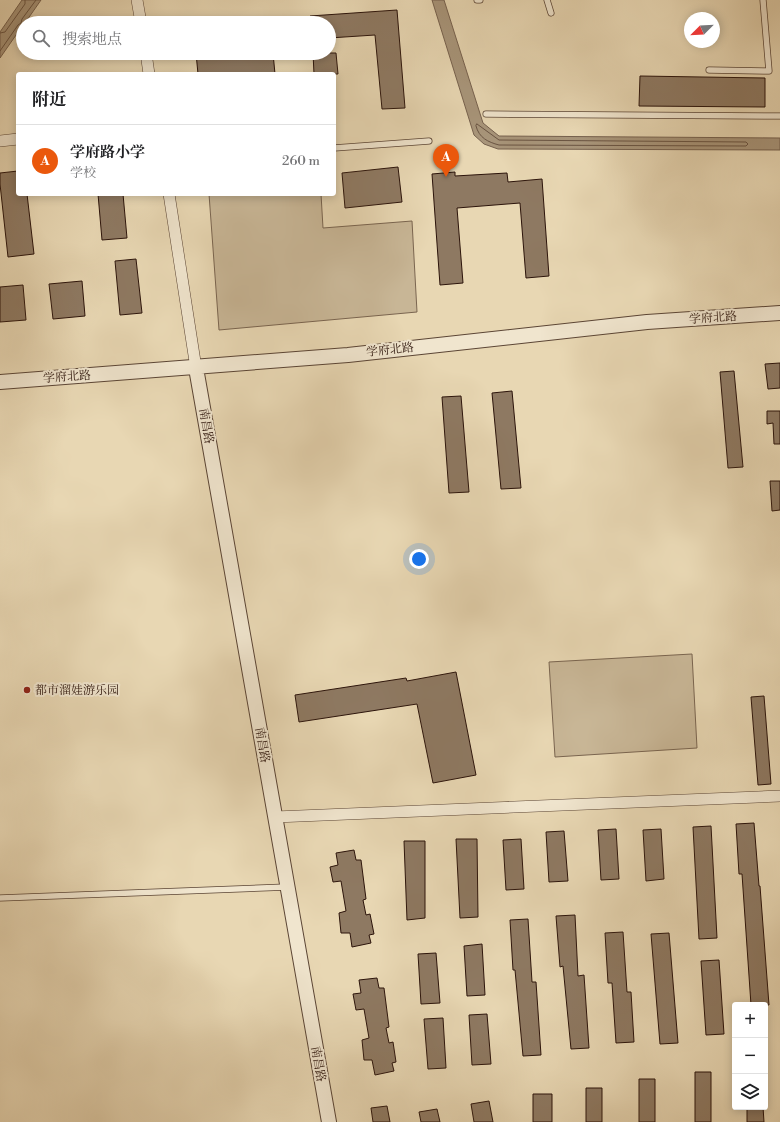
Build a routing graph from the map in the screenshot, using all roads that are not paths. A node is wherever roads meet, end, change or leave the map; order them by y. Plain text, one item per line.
1 (137, 0) edge
2 (477, 0) edge
3 (480, 0) edge
4 (547, 0) edge
5 (763, 0) edge
6 (551, 13) dead end
7 (140, 16) edge
8 (147, 60) edge
9 (708, 70) dead end
10 (150, 72) edge
11 (486, 114) dead end
12 (780, 116) edge
13 (16, 140) edge
14 (0, 141) edge
15 (429, 141) dead end
16 (336, 148) edge
17 (169, 196) edge
18 (780, 313) edge
19 (196, 368) junction
20 (0, 382) edge
21 (780, 796) edge
22 (275, 817) junction
23 (287, 887) junction
24 (0, 898) edge
25 (329, 1122) edge

1 - 7 street
2 - 3 lane
4 - 6 lane
5 - 9 lane
8 - 10 street
11 - 12 lane
13 - 14 street
15 - 16 lane
17 - 19 street
18 - 19 street, 学府北路
19 - 20 street, 学府北路
19 - 22 street, 南昌路
21 - 22 street
22 - 23 street, 南昌路
23 - 24 lane
23 - 25 street, 南昌路

